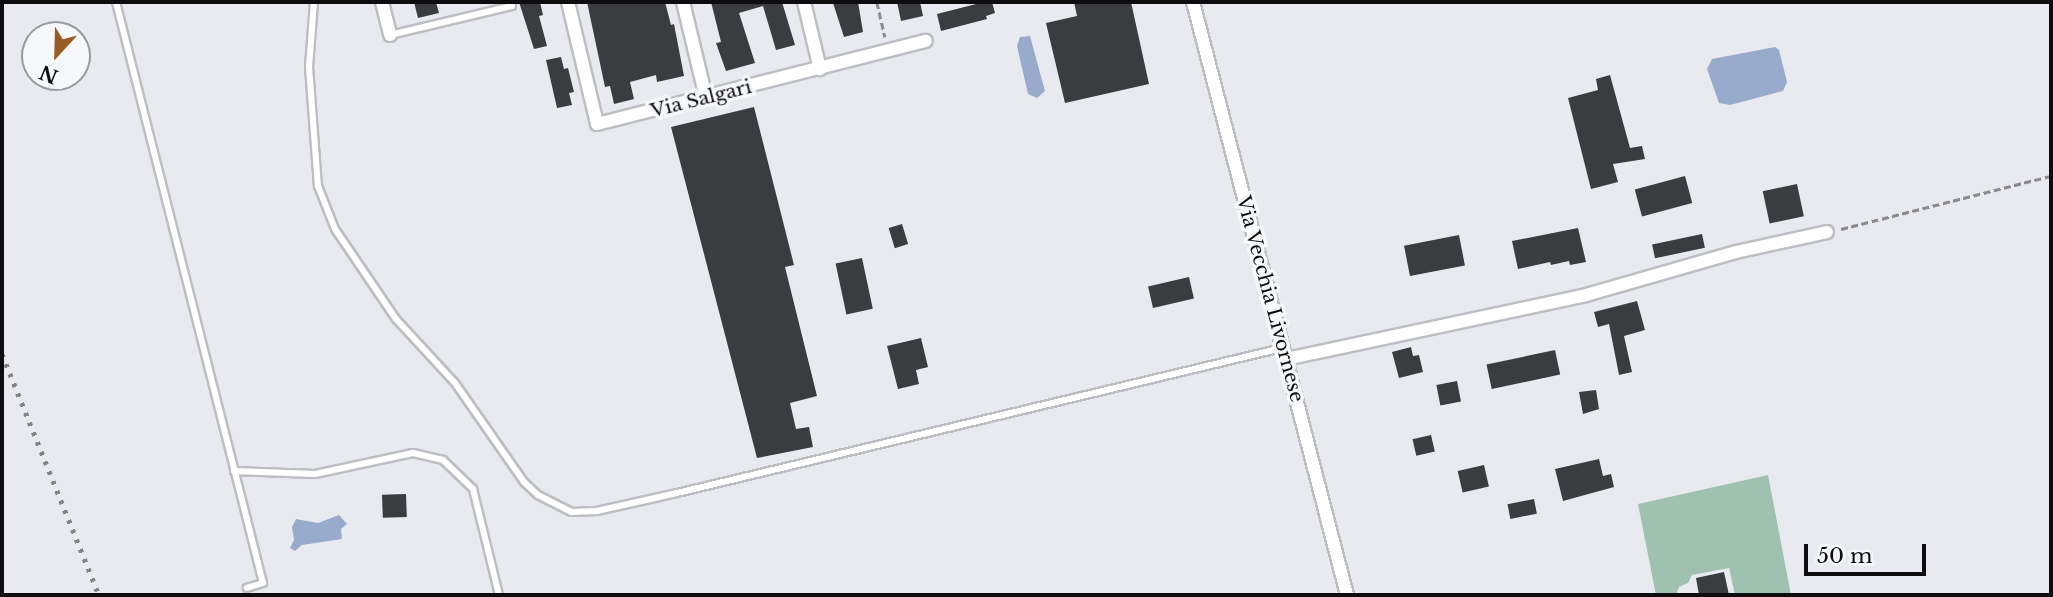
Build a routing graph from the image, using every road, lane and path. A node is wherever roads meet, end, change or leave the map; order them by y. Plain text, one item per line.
1 (116, 2) edge
2 (314, 2) edge
3 (382, 2) edge
4 (511, 2) edge
5 (568, 2) edge
6 (683, 2) edge
7 (804, 2) edge
8 (877, 2) edge
9 (1193, 2) edge
10 (390, 35) joint
11 (926, 41) dead end
12 (888, 51) junction
13 (820, 69) junction
14 (706, 98) junction
15 (2051, 176) edge
16 (1827, 232) joint
17 (1284, 353) junction
18 (234, 471) junction
19 (247, 588) dead end
20 (499, 595) edge
21 (1347, 595) edge

1 - 18 lane
2 - 17 lane
3 - 10 street
4 - 10 lane
5 - 14 street, Via Salgari
6 - 14 street
7 - 13 street
8 - 12 path
9 - 17 street, Via Vecchia Livornese
11 - 12 street, Via Salgari
12 - 13 street, Via Salgari
13 - 14 street, Via Salgari
15 - 16 path
16 - 17 street
17 - 21 street, Via Vecchia Livornese
18 - 19 lane
18 - 20 lane

